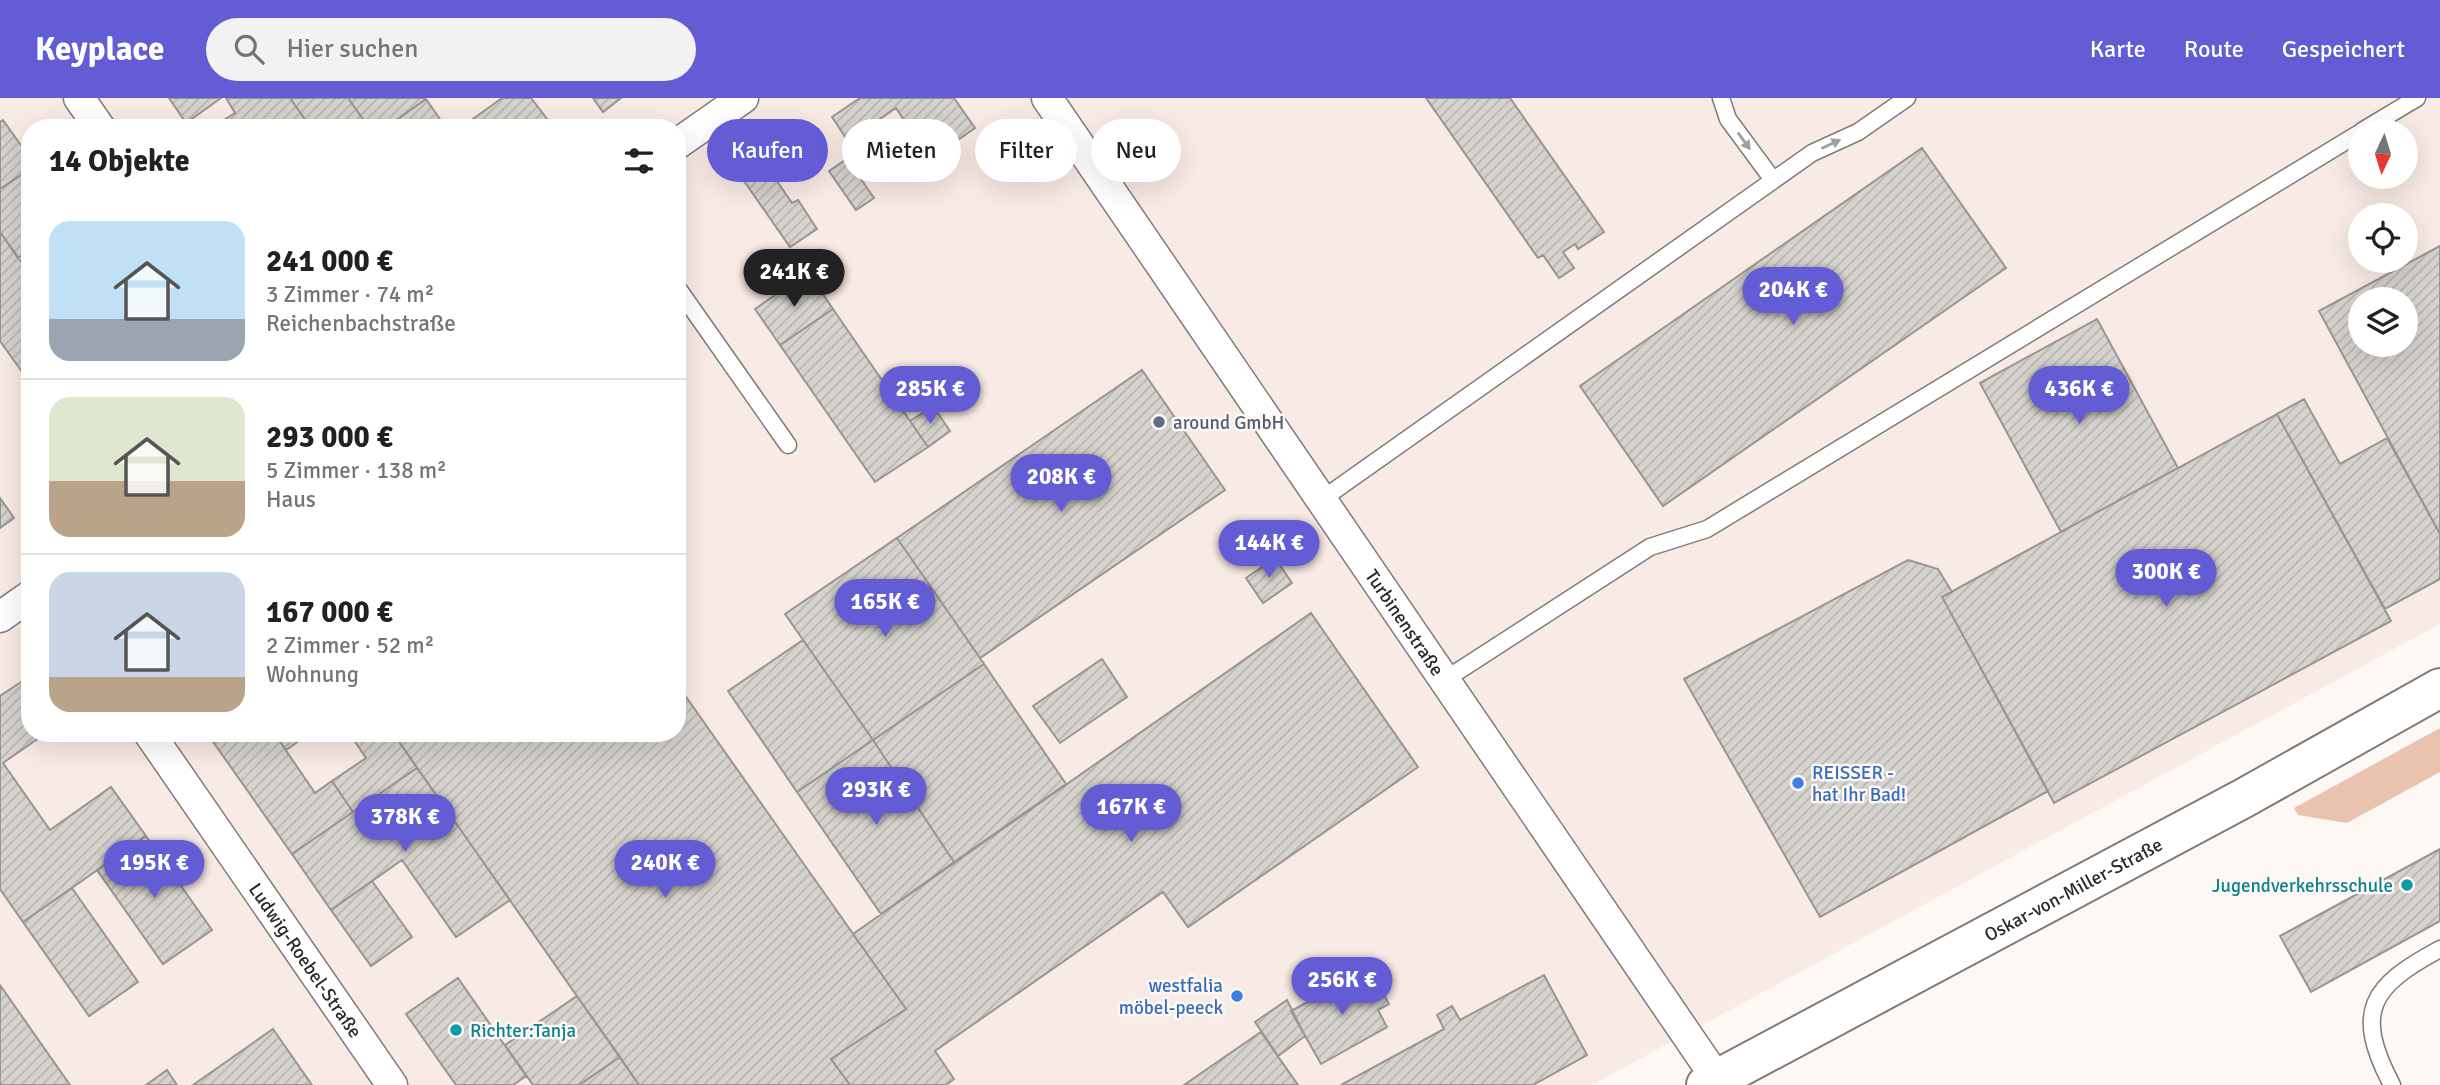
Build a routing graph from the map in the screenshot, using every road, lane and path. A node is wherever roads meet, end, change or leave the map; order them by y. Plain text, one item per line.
1 (79, 98) edge
2 (743, 98) edge
3 (1046, 98) edge
4 (1721, 98) edge
5 (1907, 98) edge
6 (2417, 98) edge
7 (94, 119) edge
8 (2382, 119) edge
9 (686, 138) edge
10 (2348, 140) edge
11 (1773, 180) junction
12 (686, 301) edge
13 (788, 445) dead end
14 (1321, 500) junction
15 (21, 602) edge
16 (0, 617) edge
17 (1446, 679) junction
18 (2440, 688) edge
19 (155, 742) edge
20 (2440, 949) edge
21 (1712, 1082) edge
22 (392, 1085) edge
23 (2392, 1085) edge

1 - 7 street
2 - 9 street
3 - 14 street, Turbinenstraße
4 -> 11 lane
11 -> 5 lane
6 - 8 lane
10 - 17 lane
11 - 14 lane
12 - 13 lane
14 - 17 street, Turbinenstraße
15 - 16 street
17 - 21 street, Turbinenstraße
18 - 21 main road, Oskar-von-Miller-Straße
19 - 22 street, Ludwig-Roebel-Straße
20 - 23 lane

